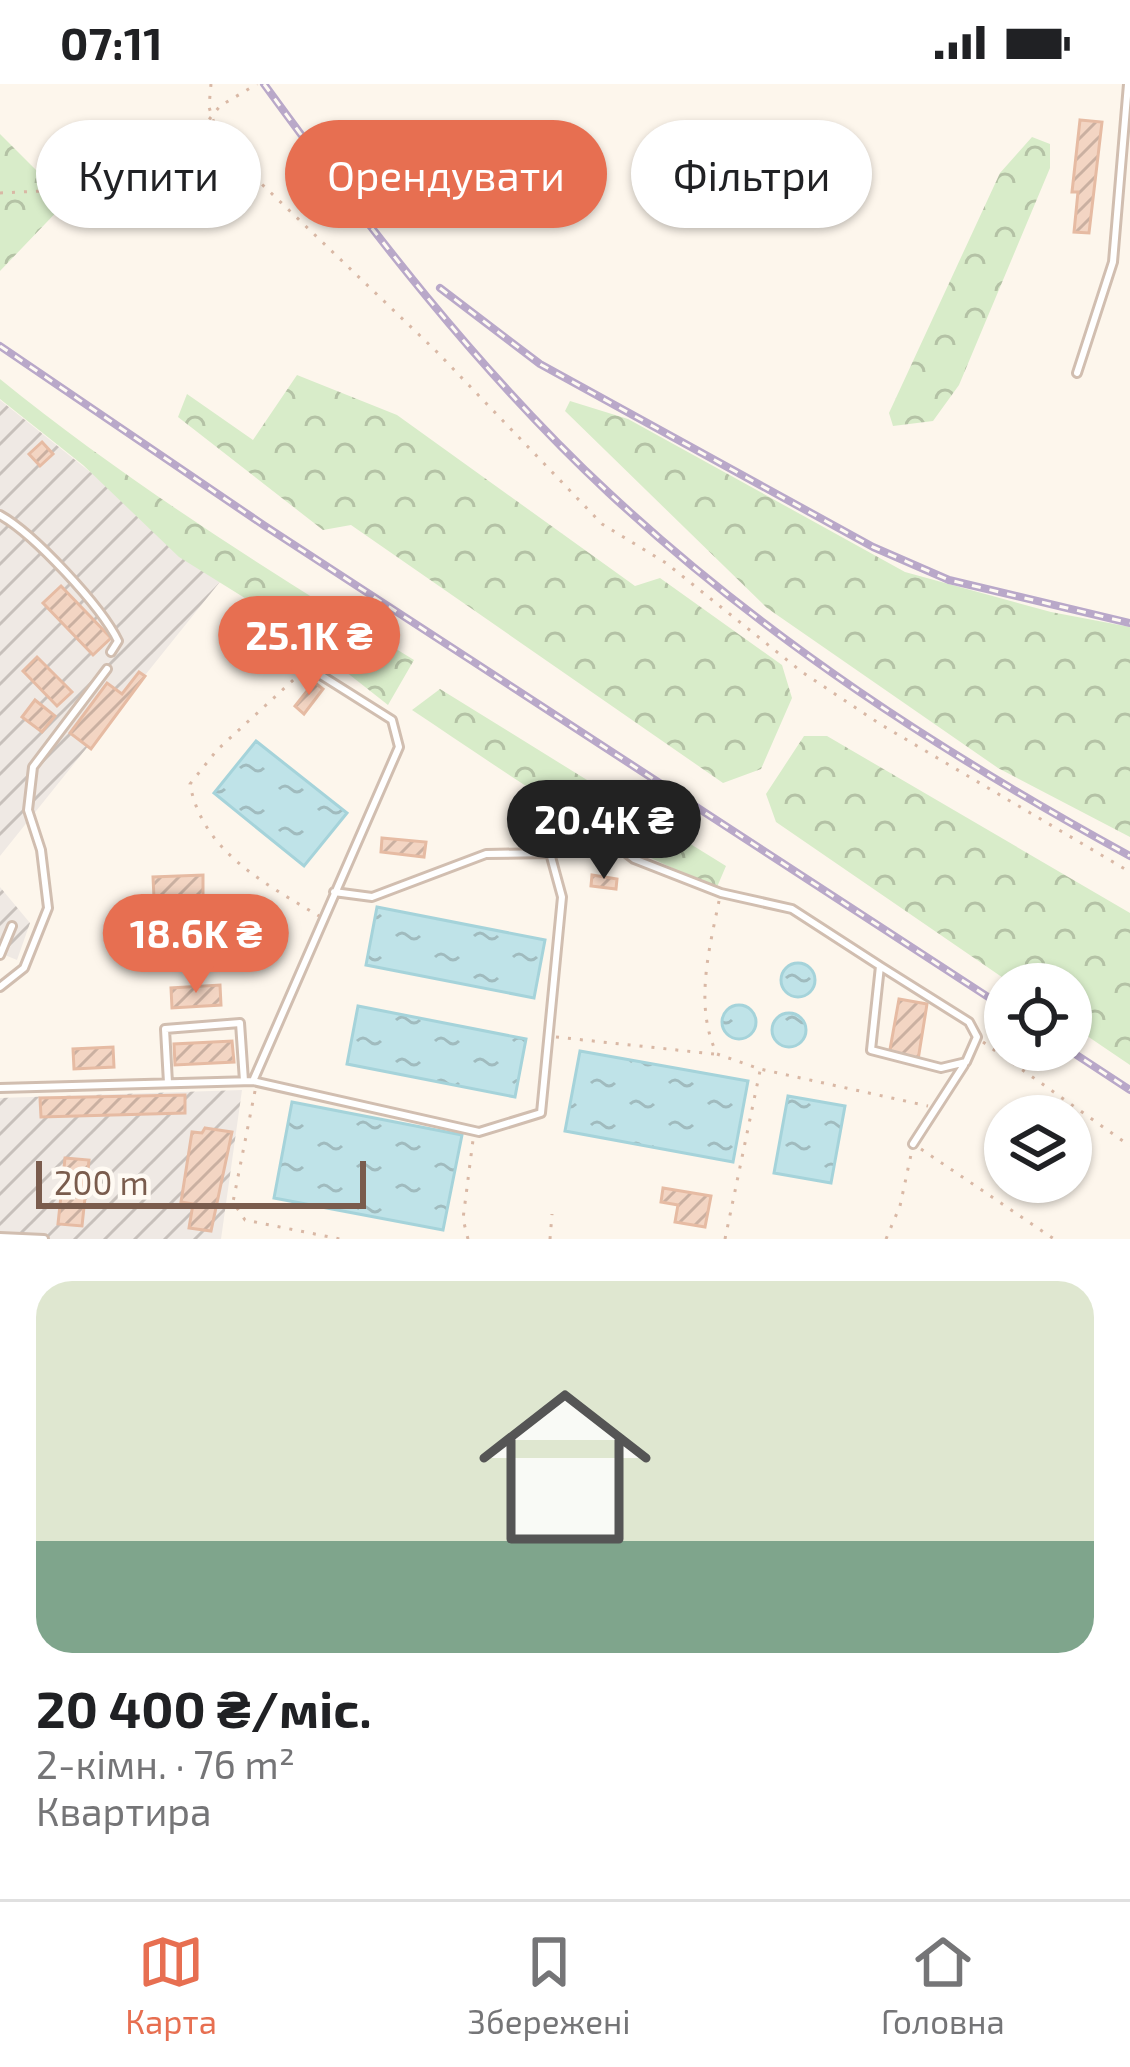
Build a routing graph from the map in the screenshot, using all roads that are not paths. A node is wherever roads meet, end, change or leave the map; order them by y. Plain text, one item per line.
1 (1128, 84) edge
2 (1077, 373) dead end
3 (0, 515) edge
4 (111, 652) dead end
5 (308, 667) road end
6 (107, 669) dead end
7 (550, 853) junction
8 (334, 892) junction
9 (12, 926) dead end
10 (0, 955) edge
11 (880, 966) junction
12 (0, 987) edge
13 (966, 1062) junction
14 (252, 1081) junction
15 (168, 1083) junction
16 (0, 1088) edge
17 (913, 1144) road end
18 (0, 1237) edge
19 (44, 1239) edge

1 - 2 lane
3 - 4 lane
5 - 8 lane
6 - 12 lane
7 - 8 lane
7 - 11 lane
7 - 14 lane
8 - 14 lane
9 - 10 lane
11 - 13 lane
11 - 13 lane
13 - 17 lane
14 - 15 lane
14 - 15 lane
15 - 16 lane
18 - 19 lane

